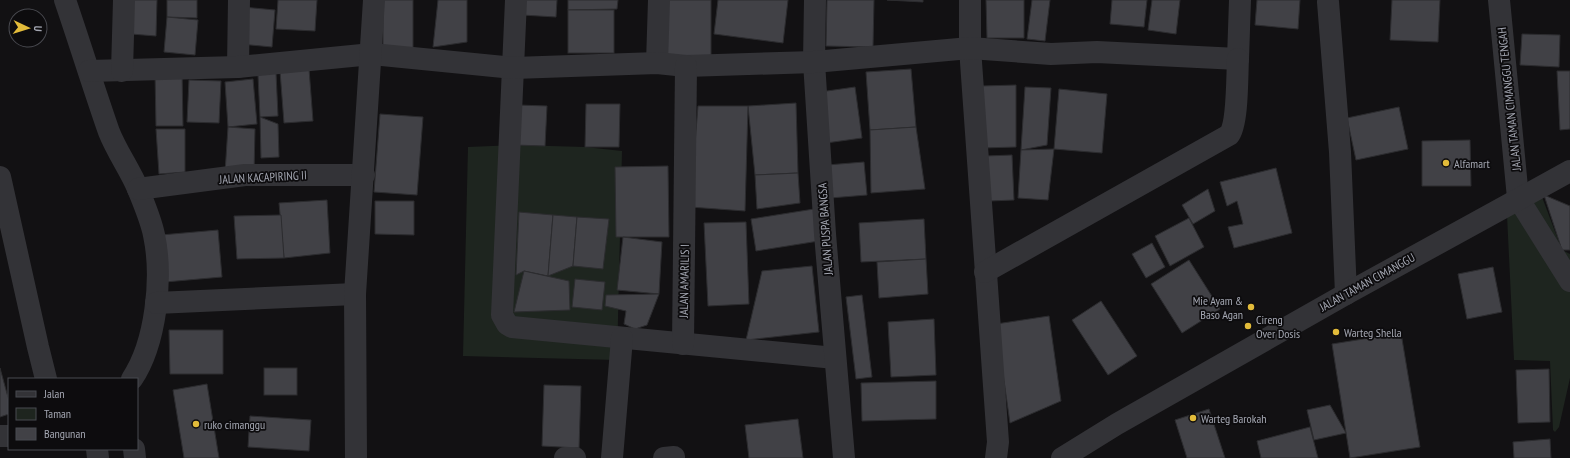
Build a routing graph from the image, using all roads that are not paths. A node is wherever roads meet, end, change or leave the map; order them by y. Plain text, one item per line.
1 (65, 0) edge
2 (124, 0) edge
3 (240, 0) edge
4 (374, 0) edge
5 (516, 0) edge
6 (659, 0) edge
7 (815, 0) edge
8 (970, 0) edge
9 (1240, 0) edge
10 (1499, 0) edge
11 (1328, 2) dead end
12 (970, 48) junction
13 (372, 54) junction
14 (1238, 59) junction
15 (657, 62) junction
16 (814, 62) junction
17 (686, 66) junction
18 (238, 67) junction
19 (514, 68) junction
20 (89, 71) junction
21 (122, 71) junction
22 (1570, 170) edge
23 (364, 175) junction
24 (0, 176) edge
25 (138, 189) junction
26 (1518, 198) junction
27 (985, 272) junction
28 (1570, 280) edge
29 (355, 294) junction
30 (1346, 294) junction
31 (156, 303) junction
32 (622, 338) junction
33 (683, 344) junction
34 (834, 358) junction
35 (46, 378) edge
36 (133, 378) edge
37 (997, 450) edge
38 (356, 458) edge
39 (565, 458) edge
40 (575, 458) edge
41 (612, 458) edge
42 (844, 458) edge
43 (1013, 458) edge
44 (1062, 458) edge

1 - 20 street
2 - 21 street
3 - 18 street
4 - 13 street
5 - 19 street
6 - 15 street
7 - 16 street, JALAN PUSPA BANGSA
8 - 12 street
9 - 14 street
10 - 26 street, JALAN TAMAN CIMANGGU TENGAH
11 - 30 street
12 - 14 street
12 - 16 street
12 - 27 street
13 - 18 street
13 - 19 street
13 - 23 street
14 - 27 street
15 - 17 street
15 - 19 street
16 - 17 street
16 - 34 street, JALAN PUSPA BANGSA
17 - 33 street, JALAN AMARILIS I
18 - 21 street
19 - 32 street
20 - 21 street
20 - 25 street
22 - 26 street, JALAN TAMAN CIMANGGU
23 - 25 street, JALAN KACAPIRING II
23 - 29 street
24 - 35 street
25 - 31 street
26 - 28 street
26 - 30 street, JALAN TAMAN CIMANGGU
27 - 37 street
29 - 31 street
29 - 38 street
30 - 44 street, JALAN TAMAN CIMANGGU
31 - 36 street
32 - 33 street
32 - 41 street
33 - 34 street
34 - 42 street, JALAN PUSPA BANGSA
37 - 43 street
39 - 40 street

